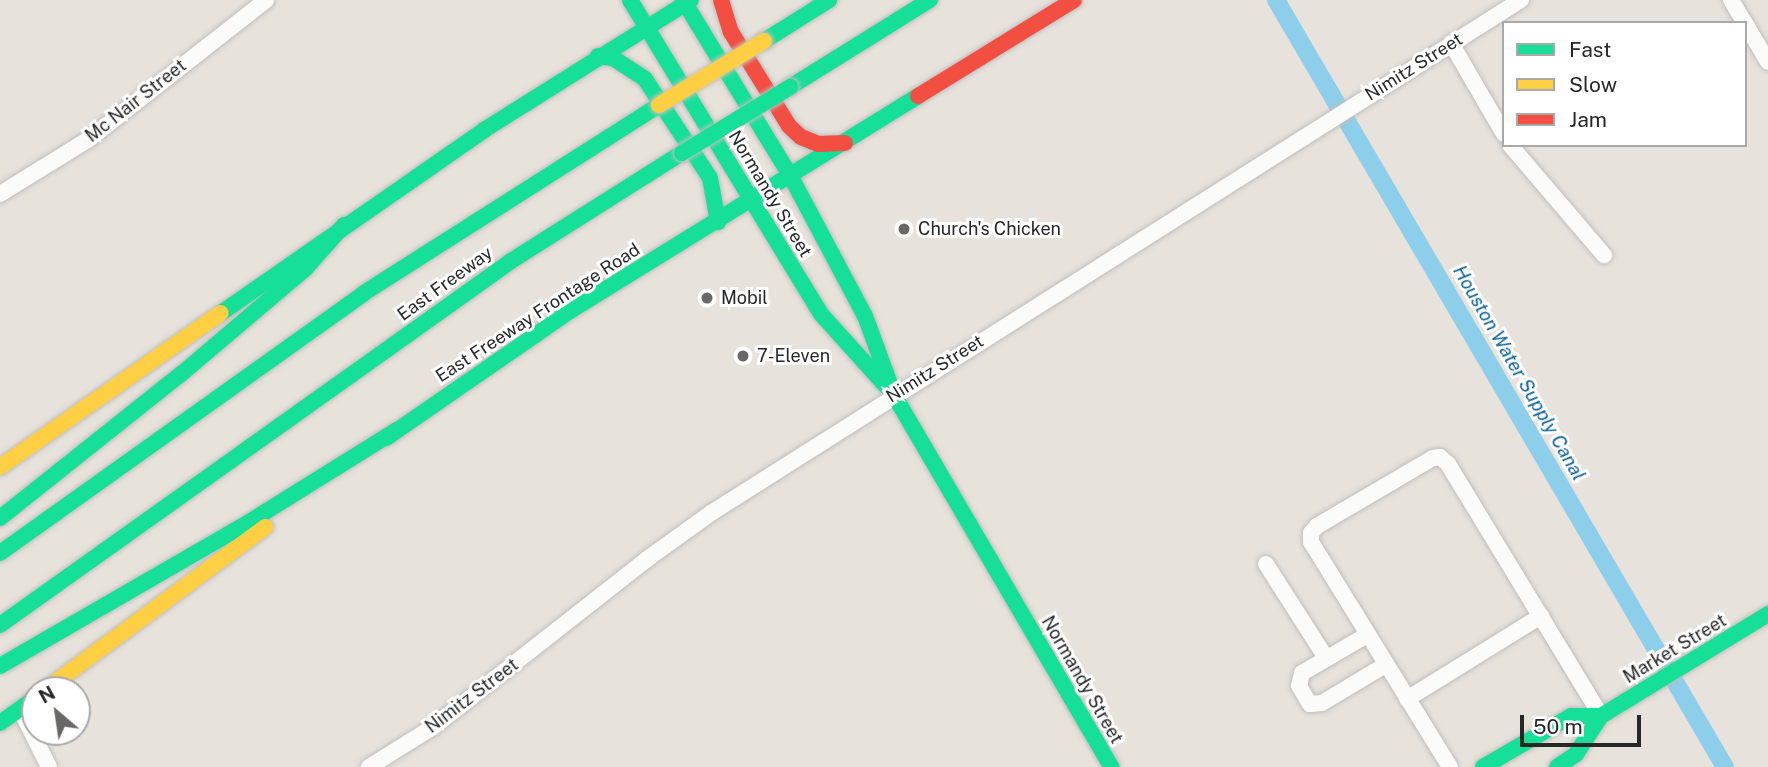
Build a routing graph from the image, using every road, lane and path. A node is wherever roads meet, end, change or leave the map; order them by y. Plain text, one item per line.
1 (266, 0) edge
2 (630, 0) edge
3 (721, 0) edge
4 (829, 0) edge
5 (930, 0) edge
6 (1074, 0) edge
7 (1521, 0) edge
8 (1731, 0) edge
9 (686, 1) edge
10 (1744, 21) edge
11 (646, 26) junction
12 (1747, 26) edge
13 (1451, 43) junction
14 (598, 56) junction
15 (1768, 62) edge
16 (1502, 131) edge
17 (845, 142) junction
18 (1512, 147) edge
19 (791, 177) junction
20 (0, 194) edge
21 (751, 202) junction
22 (718, 222) junction
23 (344, 225) junction
24 (1604, 255) dead end
25 (894, 395) junction
26 (397, 430) junction
27 (0, 467) edge
28 (0, 518) edge
29 (0, 552) edge
30 (1266, 564) dead end
31 (1768, 614) edge
32 (1541, 616) junction
33 (0, 625) edge
34 (1367, 635) junction
35 (1326, 658) junction
36 (1385, 665) junction
37 (0, 666) edge
38 (64, 676) edge
39 (1407, 699) junction
40 (20, 709) joint
41 (1601, 716) junction
42 (0, 723) edge
43 (1580, 760) edge
44 (49, 767) edge
45 (369, 767) edge
46 (1111, 767) edge
47 (1450, 767) edge
48 (1483, 767) edge
49 (1558, 767) edge

1 - 20 street, Mc Nair Street
2 - 11 main road, Normandy Street
3 - 17 main road
4 - 29 main road, East Freeway, bridge
5 - 33 main road, East Freeway, bridge
6 - 17 main road, East Freeway Frontage Road
7 - 13 street, Nimitz Street
8 - 10 street
9 - 11 main road
9 - 19 main road, Normandy Street
11 - 14 main road
11 - 21 main road, Normandy Street
12 - 15 street
13 - 16 street
13 - 25 street, Nimitz Street
14 - 22 main road
14 - 23 main road
17 - 19 main road, East Freeway Frontage Road
18 - 24 street
19 - 21 main road, East Freeway Frontage Road
19 - 25 main road, Normandy Street
21 - 22 main road, East Freeway Frontage Road
21 - 25 main road, Normandy Street
22 - 26 main road, East Freeway Frontage Road
23 - 27 main road
23 - 28 main road
25 - 45 street, Nimitz Street
25 - 46 main road, Normandy Street
26 - 37 main road
26 - 38 main road, East Freeway Frontage Road
30 - 35 street
31 - 41 main road, Market Street
32 - 34 street
32 - 39 street
32 - 41 street
34 - 35 street
34 - 36 street
35 - 36 street
36 - 39 street
39 - 47 street
40 - 42 main road
40 - 44 street
41 - 43 main road, Market Street
41 - 48 main road, Market Street
43 - 49 main road, Market Street

